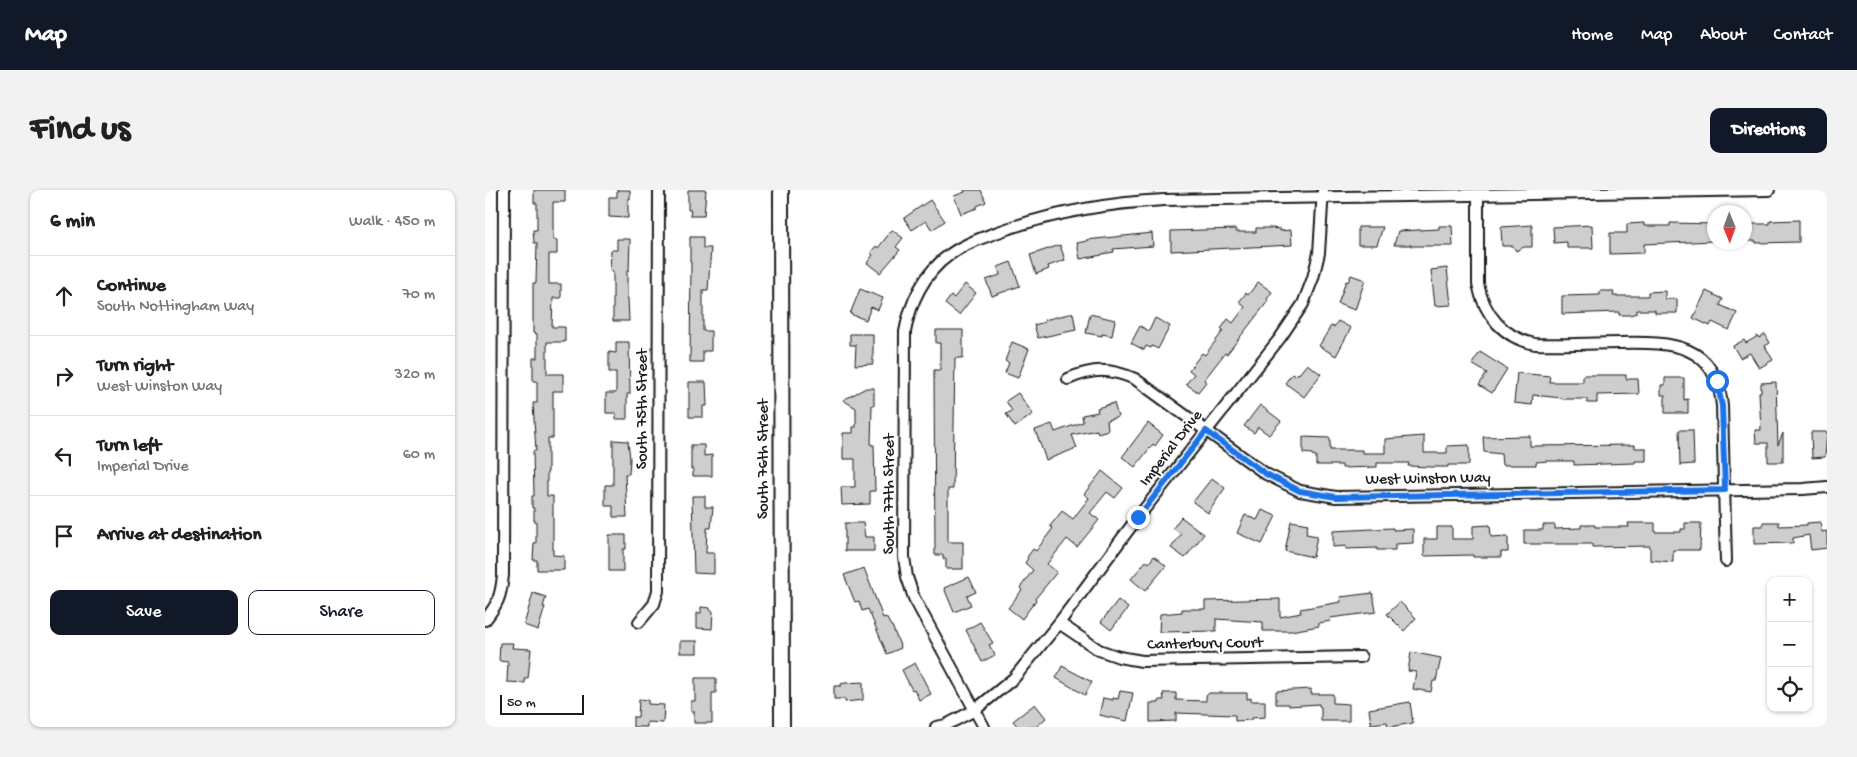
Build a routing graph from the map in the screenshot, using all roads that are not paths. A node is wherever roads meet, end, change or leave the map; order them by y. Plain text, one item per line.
1 (504, 190) edge
2 (659, 190) edge
3 (781, 190) edge
4 (1769, 190) edge
5 (1323, 194) edge
6 (1478, 196) junction
7 (1068, 379) dead end
8 (1206, 431) junction
9 (1827, 487) edge
10 (1725, 490) junction
11 (1726, 561) dead end
12 (485, 620) edge
13 (639, 622) dead end
14 (1059, 623) junction
15 (1361, 657) dead end
16 (975, 710) junction
17 (782, 727) edge
18 (936, 727) edge
19 (985, 727) edge

1 - 12 street
2 - 13 street, South 75th Street
3 - 17 main road, South 76th Street
4 - 6 street, South 77th Street
5 - 6 street, South 77th Street
5 - 8 street, Imperial Drive
5 - 16 street, South 77th Street
6 - 10 street
7 - 8 street, West Winston Way
8 - 10 street, West Winston Way
8 - 14 street, Imperial Drive
9 - 10 street, West Winston Way
10 - 11 street
14 - 15 street, Canterbury Court
14 - 16 street, Imperial Drive
16 - 18 street, Imperial Drive
16 - 19 street, South 77th Street

